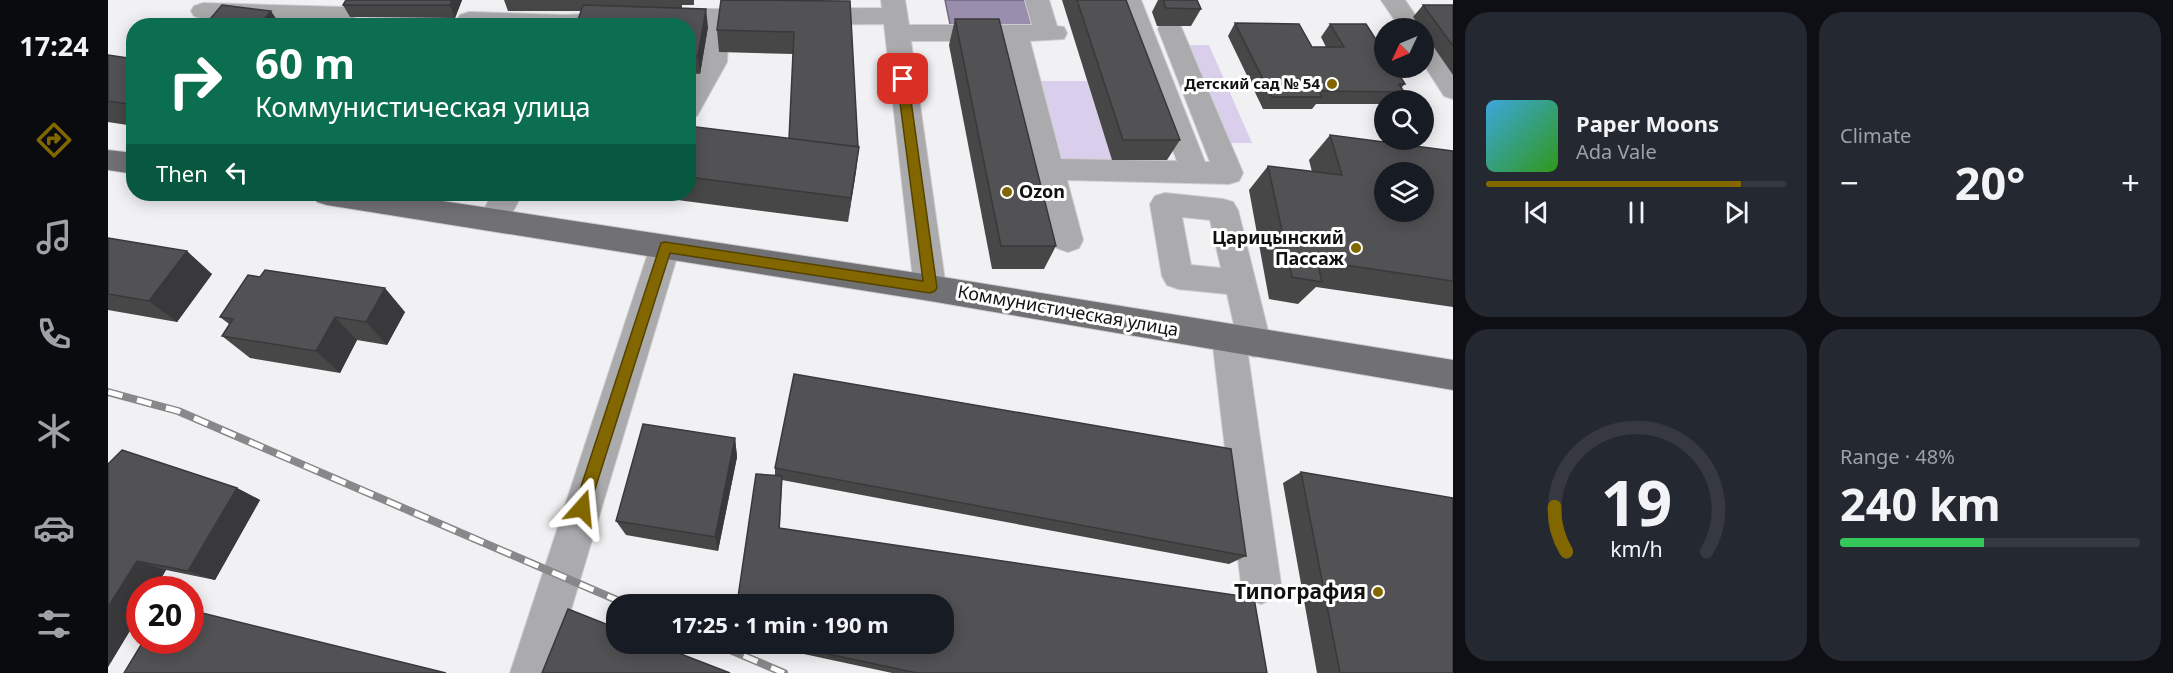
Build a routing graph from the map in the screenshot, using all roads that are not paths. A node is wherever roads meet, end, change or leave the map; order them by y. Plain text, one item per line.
1 (1037, 0) edge
2 (1129, 0) edge
3 (1392, 0) edge
4 (202, 12) edge
5 (895, 16) edge
6 (717, 17) junction
7 (342, 18) edge
8 (692, 18) edge
9 (1405, 18) edge
10 (1170, 29) edge
11 (1015, 33) junction
12 (1434, 61) edge
13 (1453, 90) edge
14 (696, 95) edge
15 (108, 160) edge
16 (126, 163) edge
17 (1049, 169) junction
18 (1195, 172) junction
19 (429, 201) edge
20 (488, 205) edge
21 (1068, 240) dead end
22 (665, 247) junction
23 (1240, 283) dead end
24 (930, 288) junction
25 (1242, 341) junction
26 (1453, 375) edge
27 (1261, 584) dead end
28 (531, 673) edge

1 - 11 street
2 - 18 street
3 - 9 street
4 - 7 street
5 - 6 street
5 - 11 street
5 - 24 street
6 - 8 street
6 - 14 street
10 - 18 street
11 - 17 street
12 - 13 street
15 - 16 main road
17 - 18 street
17 - 21 street
19 - 20 main road, Коммунистическая улица
20 - 22 main road, Коммунистическая улица
22 - 24 main road, Коммунистическая улица
22 - 28 street
23 - 25 street
24 - 25 main road, Коммунистическая улица
25 - 26 main road, Коммунистическая улица
25 - 27 street

